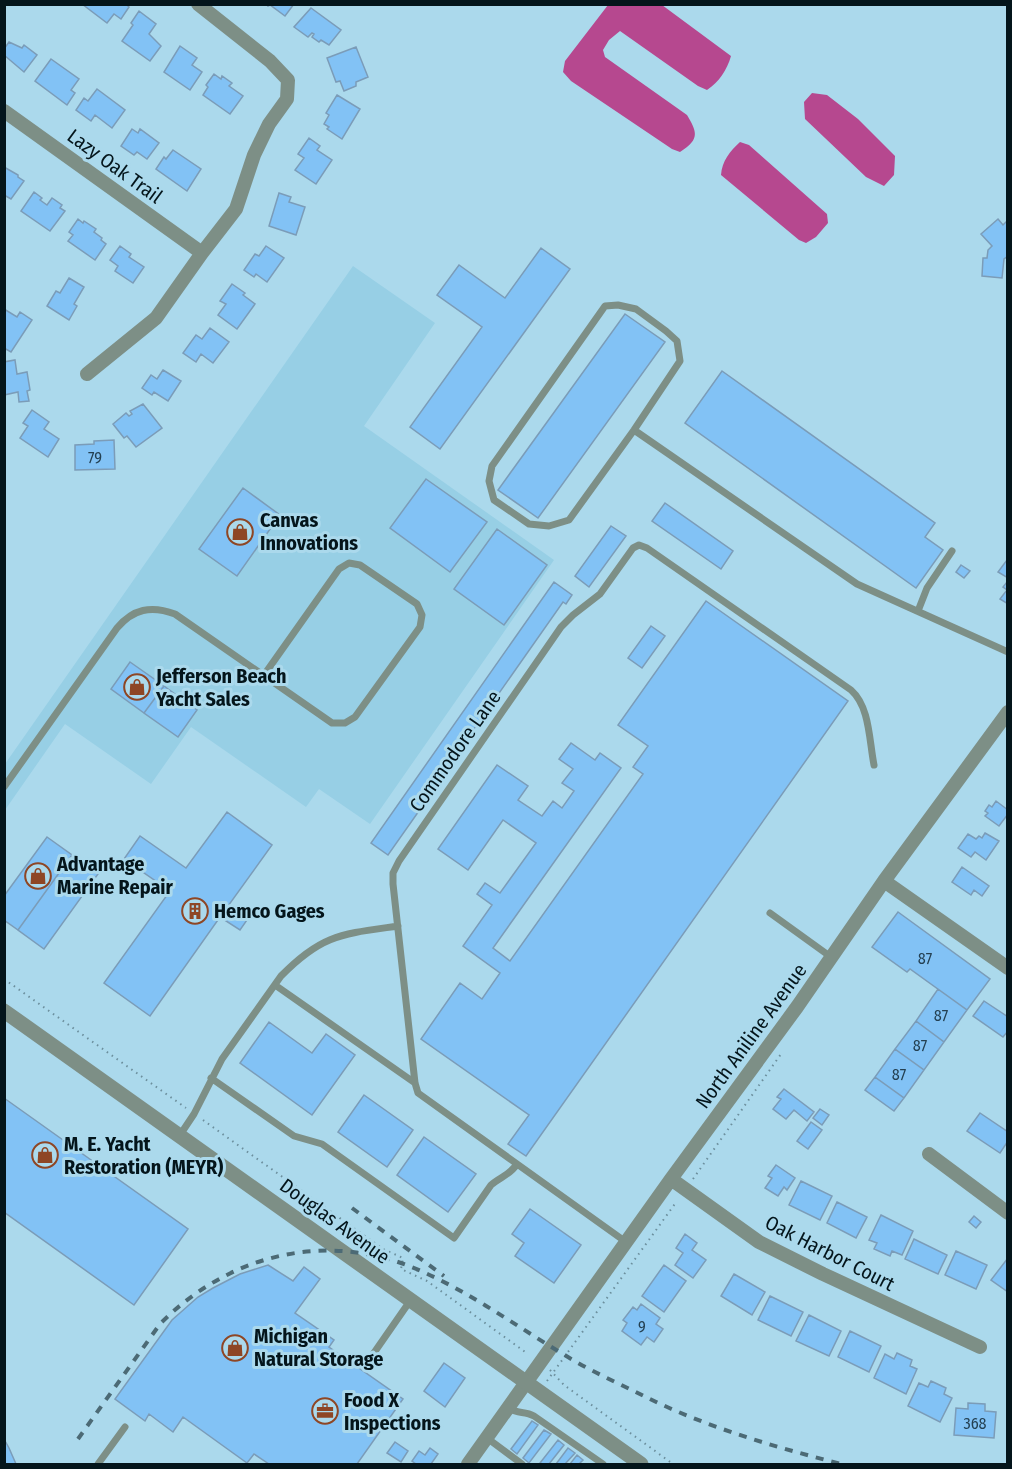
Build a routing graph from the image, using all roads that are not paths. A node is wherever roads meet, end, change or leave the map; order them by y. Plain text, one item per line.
1 (198, 4) edge
2 (4, 111) edge
3 (202, 253) junction
4 (87, 374) dead end
5 (634, 430) junction
6 (952, 551) dead end
7 (918, 610) junction
8 (1008, 652) edge
9 (264, 675) junction
10 (1006, 717) edge
11 (874, 765) dead end
12 (4, 788) edge
13 (884, 881) junction
14 (770, 913) dead end
15 (398, 926) junction
16 (831, 957) junction
17 (1008, 968) edge
18 (275, 985) junction
19 (4, 1011) edge
20 (211, 1078) junction
21 (416, 1083) junction
22 (180, 1135) junction
23 (929, 1154) dead end
24 (517, 1164) junction
25 (671, 1179) junction
26 (1008, 1213) edge
27 (626, 1242) junction
28 (410, 1301) junction
29 (980, 1347) dead end
30 (369, 1360) dead end
31 (526, 1383) junction
32 (511, 1404) junction
33 (125, 1427) dead end
34 (487, 1438) junction
35 (98, 1464) edge
36 (468, 1464) edge
37 (522, 1464) edge
38 (603, 1464) edge
39 (641, 1464) edge

1 - 3 street
2 - 3 street, Lazy Oak Trail
3 - 4 street
5 - 5 lane
5 - 7 lane
6 - 7 lane
7 - 8 lane
9 - 9 lane
9 - 12 lane
10 - 13 street, North Aniline Avenue
11 - 15 lane, Commodore Lane
13 - 16 street, North Aniline Avenue
13 - 17 street
14 - 16 lane
15 - 18 lane
15 - 21 lane, Commodore Lane
16 - 25 street, North Aniline Avenue
18 - 20 lane
18 - 21 lane
19 - 22 street, Douglas Avenue
20 - 22 lane
20 - 24 lane
21 - 24 lane
22 - 28 street, Douglas Avenue
23 - 26 street
24 - 27 lane
25 - 27 street, North Aniline Avenue
25 - 29 street, Oak Harbor Court
27 - 31 street, North Aniline Avenue
28 - 30 lane
28 - 31 street, Douglas Avenue
31 - 32 street, North Aniline Avenue
31 - 39 street, Douglas Avenue
32 - 34 street, North Aniline Avenue
32 - 38 lane
33 - 35 lane
34 - 36 street, North Aniline Avenue
34 - 37 lane

